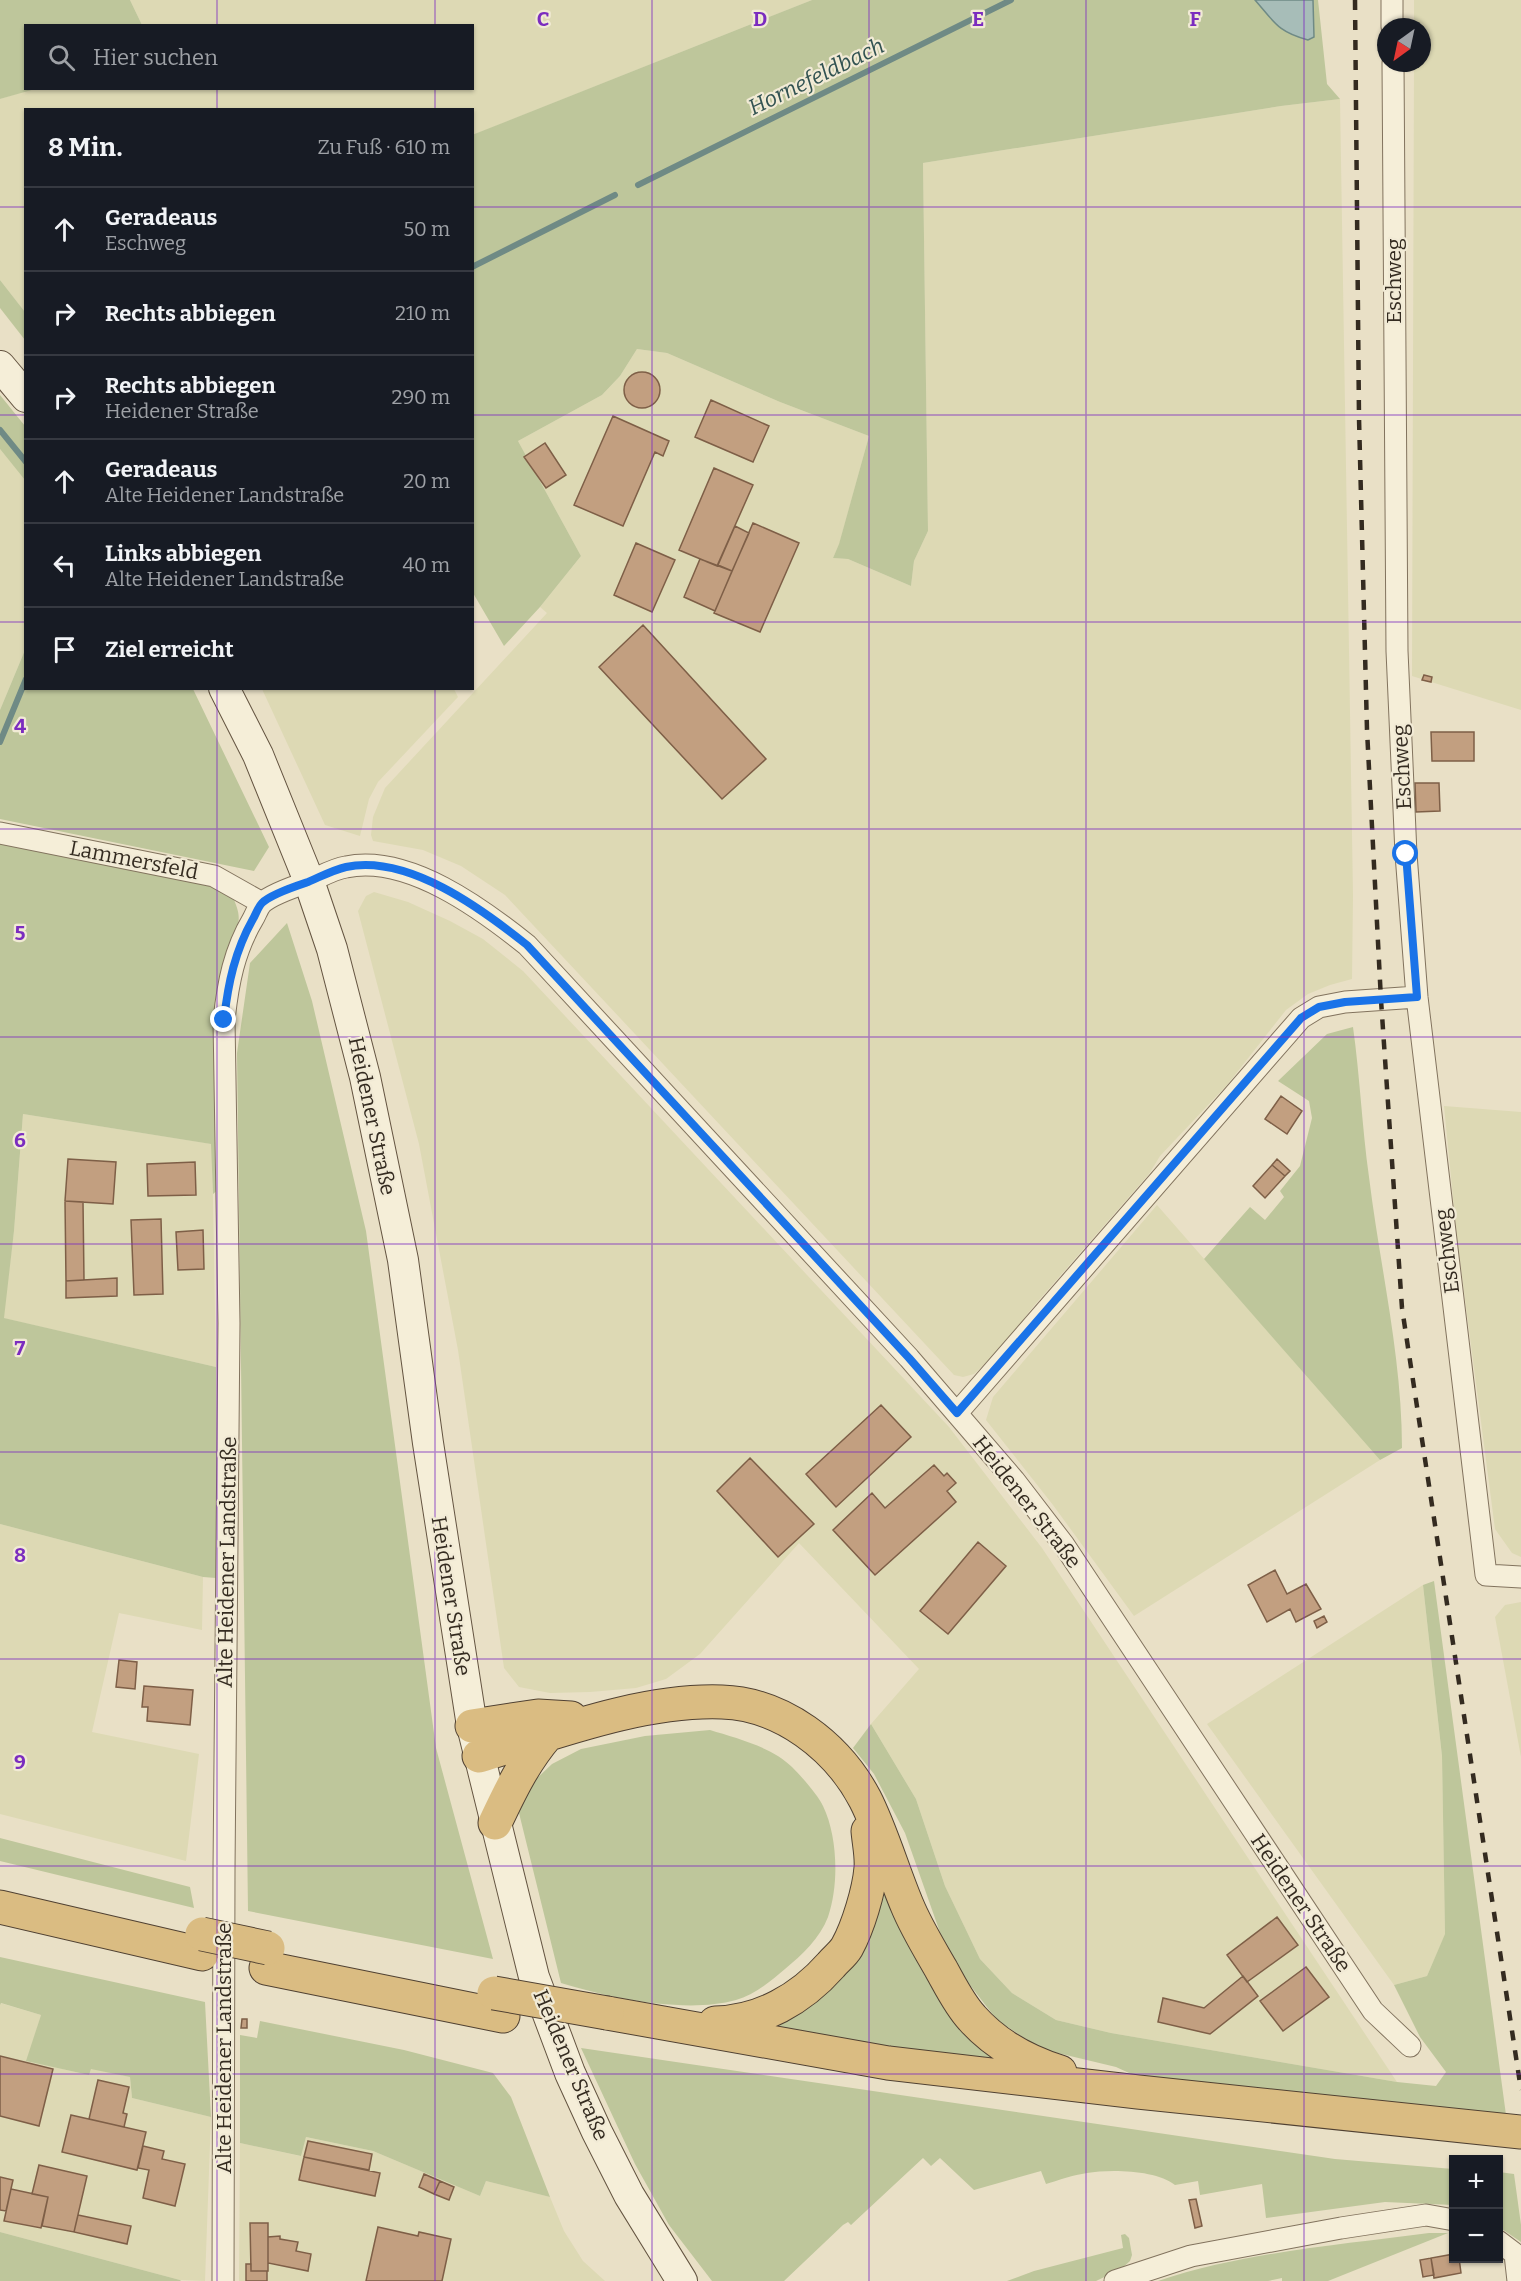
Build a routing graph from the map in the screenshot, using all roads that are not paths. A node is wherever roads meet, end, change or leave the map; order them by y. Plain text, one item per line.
1 (1392, 0) edge
2 (1392, 18) edge
3 (1393, 72) edge
4 (0, 366) edge
5 (24, 395) edge
6 (225, 690) edge
7 (0, 833) edge
8 (309, 881) junction
9 (262, 903) junction
10 (1417, 997) junction
11 (957, 1413) junction
12 (1521, 1577) edge
13 (602, 1720) junction
14 (547, 1736) junction
15 (476, 1741) junction
16 (865, 1799) junction
17 (495, 1823) junction
18 (0, 1888) edge
19 (0, 1907) edge
20 (202, 1944) junction
21 (609, 2023) junction
22 (1410, 2046) dead end
23 (1138, 2092) junction
24 (1506, 2141) edge
25 (1449, 2219) edge
26 (1503, 2245) edge
27 (223, 2281) edge
28 (682, 2281) edge
29 (1115, 2281) edge
30 (1518, 2281) edge

1 - 2 street
3 - 10 street, Eschweg
4 - 5 main road
6 - 8 main road, Heidener Straße
7 - 9 street, Lammersfeld
8 - 9 street
8 - 11 street, Heidener Straße
8 - 15 main road, Heidener Straße
9 - 27 street, Alte Heidener Landstraße
10 - 11 street
10 - 12 street, Eschweg
11 - 22 street, Heidener Straße
13 - 14 highway
13 - 15 highway
13 - 16 highway
14 - 15 highway
14 - 17 highway
15 - 17 main road, Heidener Straße
16 - 21 highway
16 - 23 highway
17 - 28 main road, Heidener Straße
18 - 20 highway
19 - 20 highway
20 - 21 highway, bridge
21 - 23 highway
21 - 24 highway
23 - 24 highway
25 - 29 street
26 - 30 street

